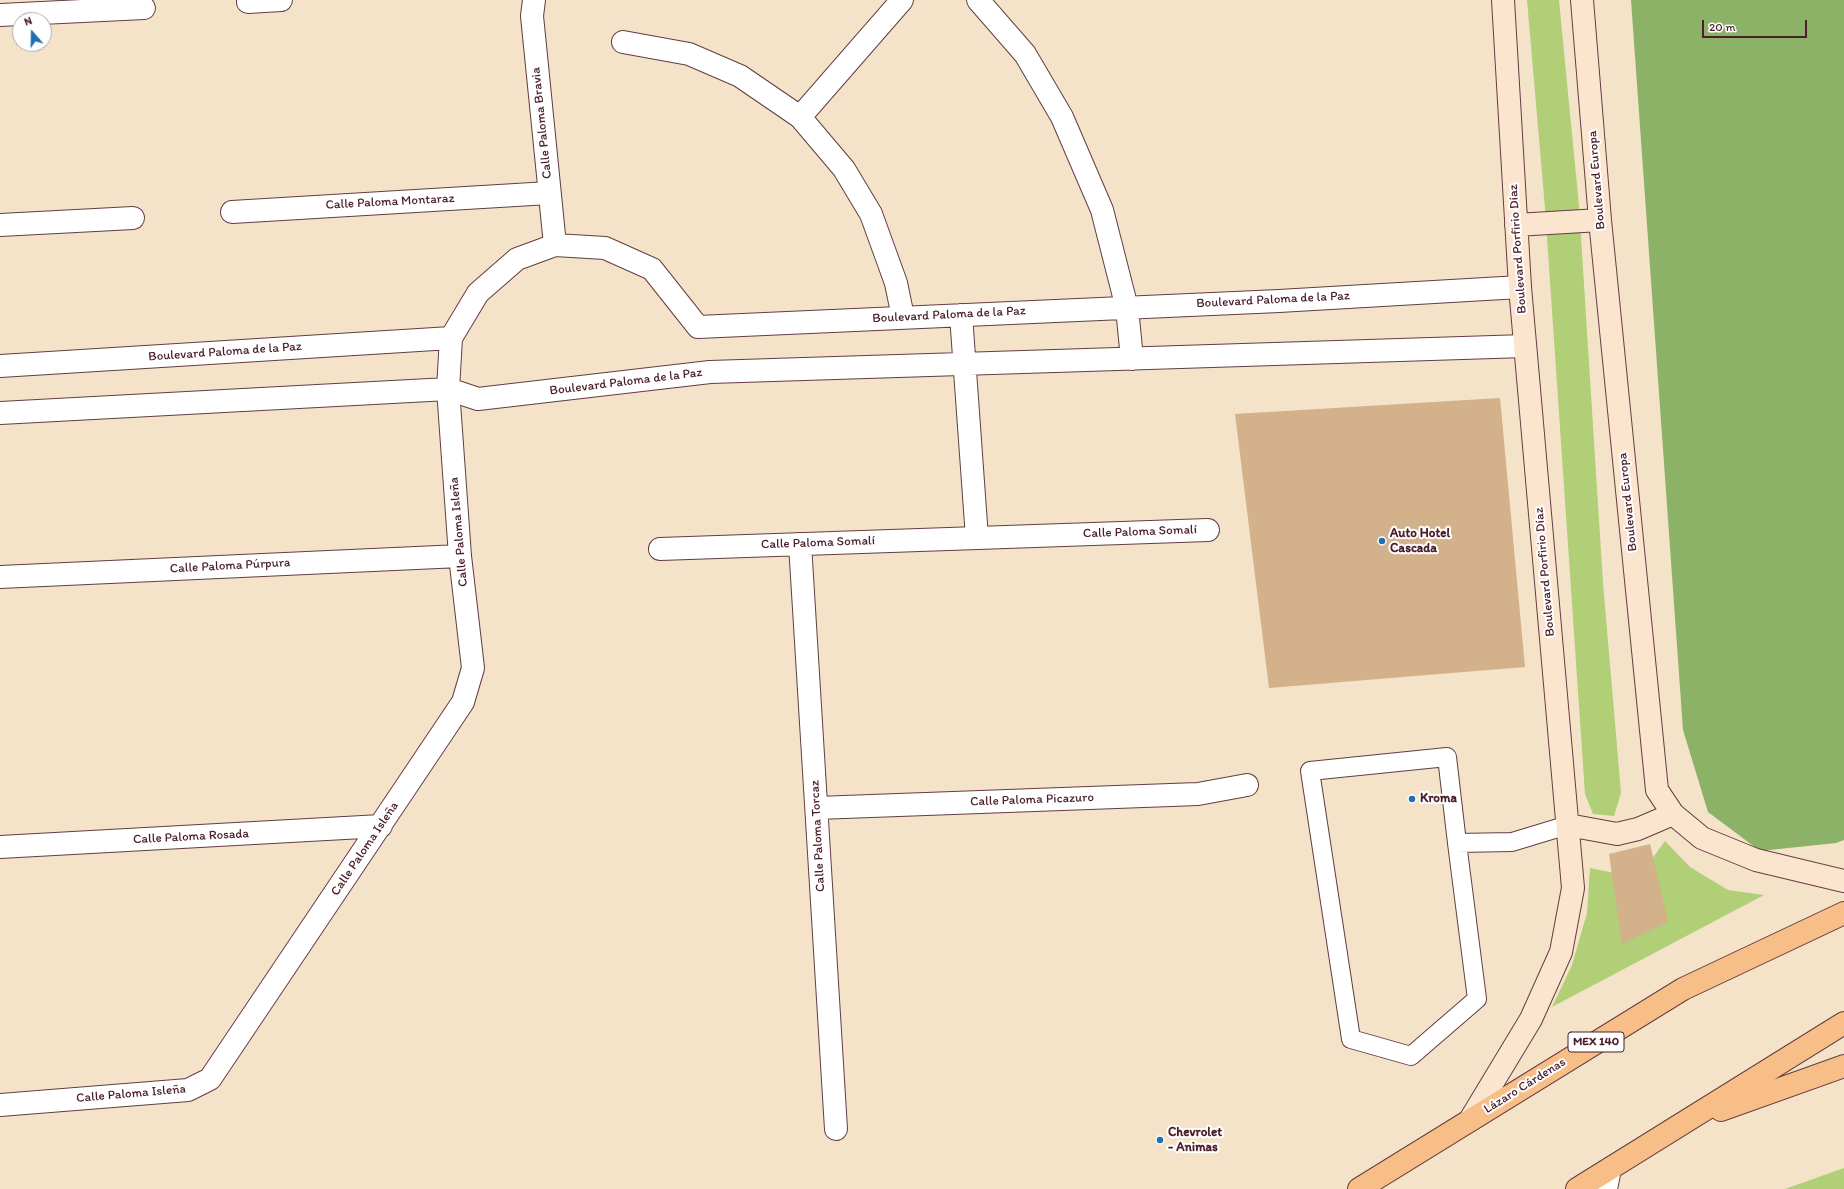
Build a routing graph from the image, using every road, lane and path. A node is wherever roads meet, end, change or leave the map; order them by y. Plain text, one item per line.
1 (281, 0) edge
2 (534, 0) edge
3 (902, 0) edge
4 (978, 0) edge
5 (1503, 0) edge
6 (1582, 0) edge
7 (248, 2) dead end
8 (144, 8) dead end
9 (0, 15) edge
10 (623, 42) dead end
11 (800, 117) junction
12 (549, 193) junction
13 (232, 212) dead end
14 (133, 218) dead end
15 (1600, 220) junction
16 (0, 225) edge
17 (1516, 225) junction
18 (555, 245) junction
19 (1520, 287) junction
20 (1127, 308) junction
21 (961, 315) junction
22 (903, 317) junction
23 (451, 338) junction
24 (1525, 346) junction
25 (1132, 359) junction
26 (963, 364) junction
27 (0, 366) edge
28 (448, 389) junction
29 (0, 413) edge
30 (1208, 530) dead end
31 (977, 538) junction
32 (800, 544) junction
33 (660, 549) dead end
34 (460, 556) junction
35 (0, 577) edge
36 (1247, 784) dead end
37 (817, 808) junction
38 (1673, 814) junction
39 (1568, 825) junction
40 (381, 826) junction
41 (1457, 843) junction
42 (0, 847) edge
43 (1844, 881) edge
44 (1844, 913) edge
45 (1844, 1023) edge
46 (1844, 1066) edge
47 (0, 1105) edge
48 (1470, 1120) junction
49 (1680, 1124) junction
50 (836, 1129) dead end
51 (1608, 1179) edge
52 (1359, 1189) edge
53 (1577, 1189) edge

1 - 7 street
2 - 12 street, Calle Paloma Bravia
3 - 11 street
4 - 20 street
5 - 17 main road, Boulevard Porfirio Díaz
6 - 15 main road, Boulevard Europa
8 - 9 street
10 - 11 street
11 - 22 street
12 - 13 street, Calle Paloma Montaraz
12 - 18 street, Calle Paloma Bravia
14 - 16 street
15 - 17 main road
15 - 38 main road, Boulevard Europa
17 - 19 main road, Boulevard Porfirio Díaz
18 - 22 street, Boulevard Paloma de la Paz
18 - 23 street, Boulevard Paloma de la Paz
19 - 20 street, Boulevard Paloma de la Paz
19 - 24 main road, Boulevard Porfirio Díaz
20 - 21 street, Boulevard Paloma de la Paz
20 - 25 street
21 - 22 street, Boulevard Paloma de la Paz
21 - 26 street
23 - 27 street, Boulevard Paloma de la Paz
23 - 28 street, Boulevard Paloma de la Paz
24 - 25 street, Boulevard Paloma de la Paz
24 - 39 main road, Boulevard Porfirio Díaz
25 - 26 street, Boulevard Paloma de la Paz
26 - 28 street, Boulevard Paloma de la Paz
26 - 31 street
28 - 29 street, Boulevard Paloma de la Paz
28 - 34 street, Calle Paloma Isleña
30 - 31 street, Calle Paloma Somalí
31 - 32 street, Calle Paloma Somalí
32 - 33 street, Calle Paloma Somalí
32 - 37 street, Calle Paloma Torcaz
34 - 35 street, Calle Paloma Púrpura
34 - 40 street, Calle Paloma Isleña
36 - 37 street, Calle Paloma Picazuro
37 - 50 street, Calle Paloma Torcaz
38 - 39 main road
38 - 43 main road, Boulevard Europa
39 - 41 lane
39 - 48 main road, Boulevard Porfirio Díaz
40 - 42 street, Calle Paloma Rosada
40 - 47 street, Calle Paloma Isleña
41 - 41 lane
44 - 48 highway, Lázaro Cárdenas / MEX 140
45 - 49 highway
46 - 49 highway
48 - 52 highway, Lázaro Cárdenas / MEX 140
49 - 51 highway
51 - 53 highway

